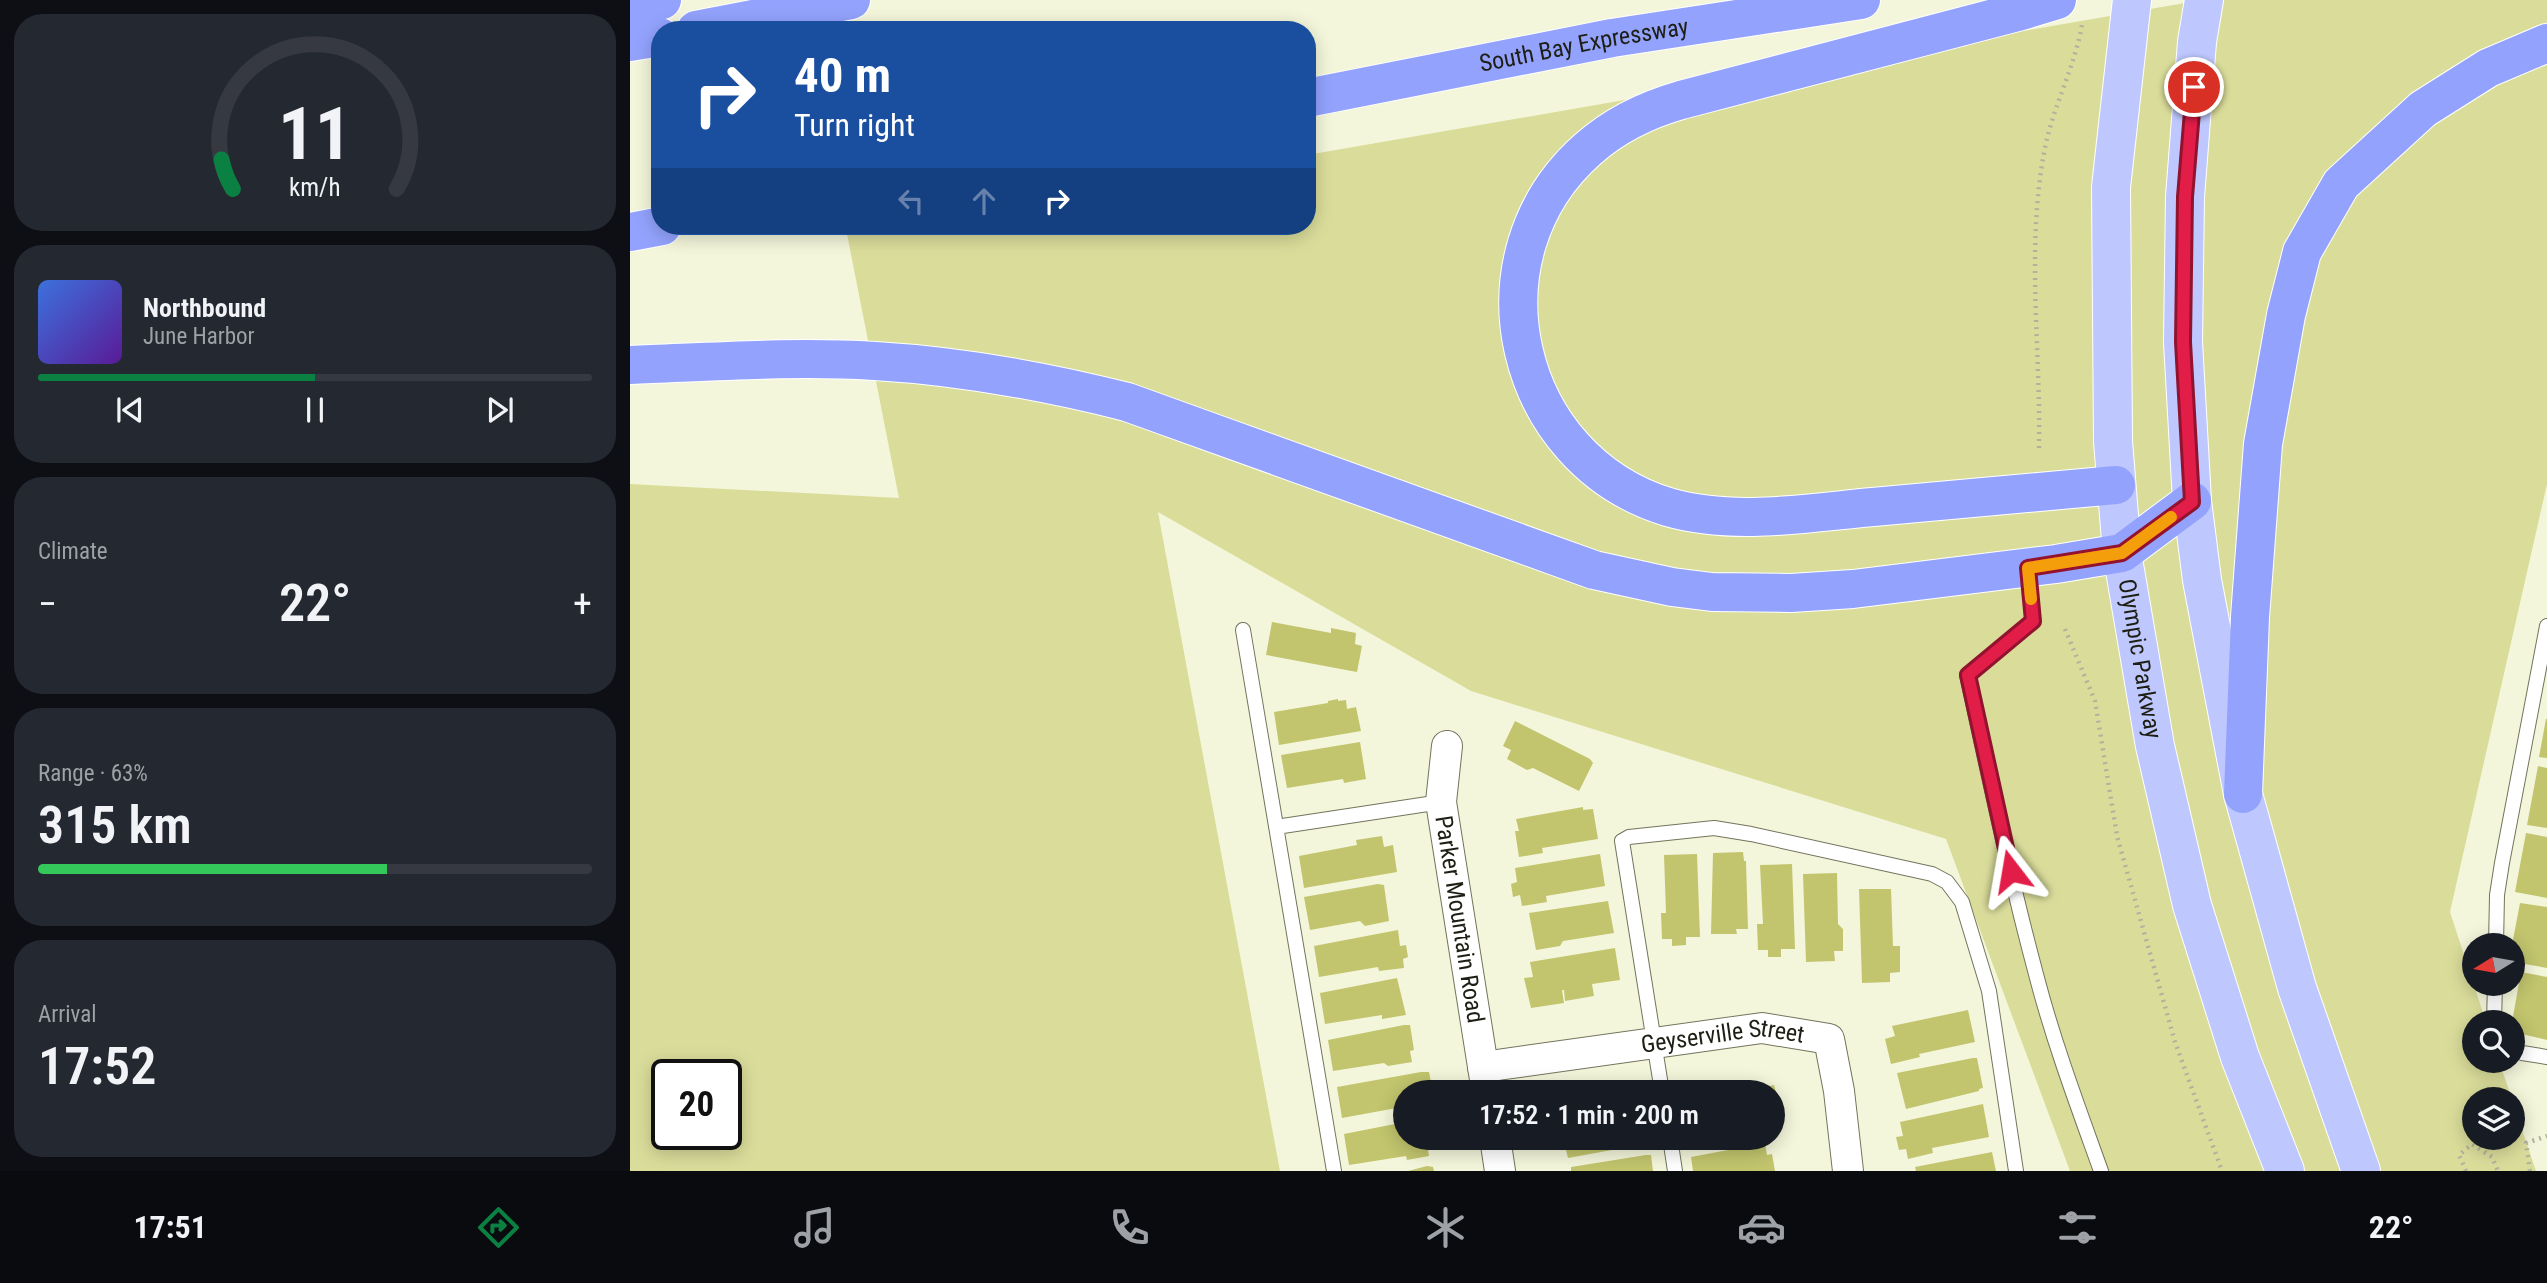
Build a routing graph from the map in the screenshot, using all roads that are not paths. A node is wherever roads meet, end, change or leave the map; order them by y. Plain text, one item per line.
1 (662, 0) edge
2 (850, 0) edge
3 (1861, 0) edge
4 (2132, 0) edge
5 (2204, 0) edge
6 (630, 8) edge
7 (2053, 11) edge
8 (742, 21) edge
9 (651, 39) edge
10 (630, 43) edge
11 (2547, 43) edge
12 (1316, 96) edge
13 (651, 228) edge
14 (630, 232) edge
15 (630, 365) edge
16 (2116, 485) junction
17 (2192, 502) junction
18 (2122, 553) junction
19 (2028, 568) junction
20 (2547, 626) edge
21 (1244, 630) dead end
22 (1447, 746) dead end
23 (2243, 793) junction
24 (1441, 802) junction
25 (1276, 827) junction
26 (2496, 933) edge
27 (1654, 1042) junction
28 (2525, 1054) edge
29 (2547, 1058) edge
30 (1485, 1080) edge
31 (1660, 1080) edge
32 (1497, 1150) edge
33 (1672, 1150) edge
34 (1334, 1171) edge
35 (1500, 1171) edge
36 (1675, 1171) edge
37 (1848, 1171) edge
38 (2016, 1171) edge
39 (2101, 1171) edge
40 (2286, 1171) edge
41 (2361, 1171) edge

1 - 6 highway
2 - 8 highway
3 - 12 highway, South Bay Expressway
4 - 16 main road, Olympic Parkway
5 - 17 main road
7 - 16 highway
9 - 10 highway
11 - 23 highway
13 - 14 highway
15 - 19 highway
16 - 18 main road, Olympic Parkway
17 - 18 highway
17 - 23 main road
18 - 19 highway
18 - 40 main road, Olympic Parkway
19 - 39 lane
20 - 26 lane
21 - 25 lane
22 - 24 street, Parker Mountain Road
23 - 41 main road
24 - 25 lane
24 - 30 street, Parker Mountain Road
25 - 34 lane
27 - 30 street, Geyserville Street
27 - 31 lane
27 - 37 street, Geyserville Street
27 - 38 lane
28 - 29 lane
32 - 35 street
33 - 36 lane

